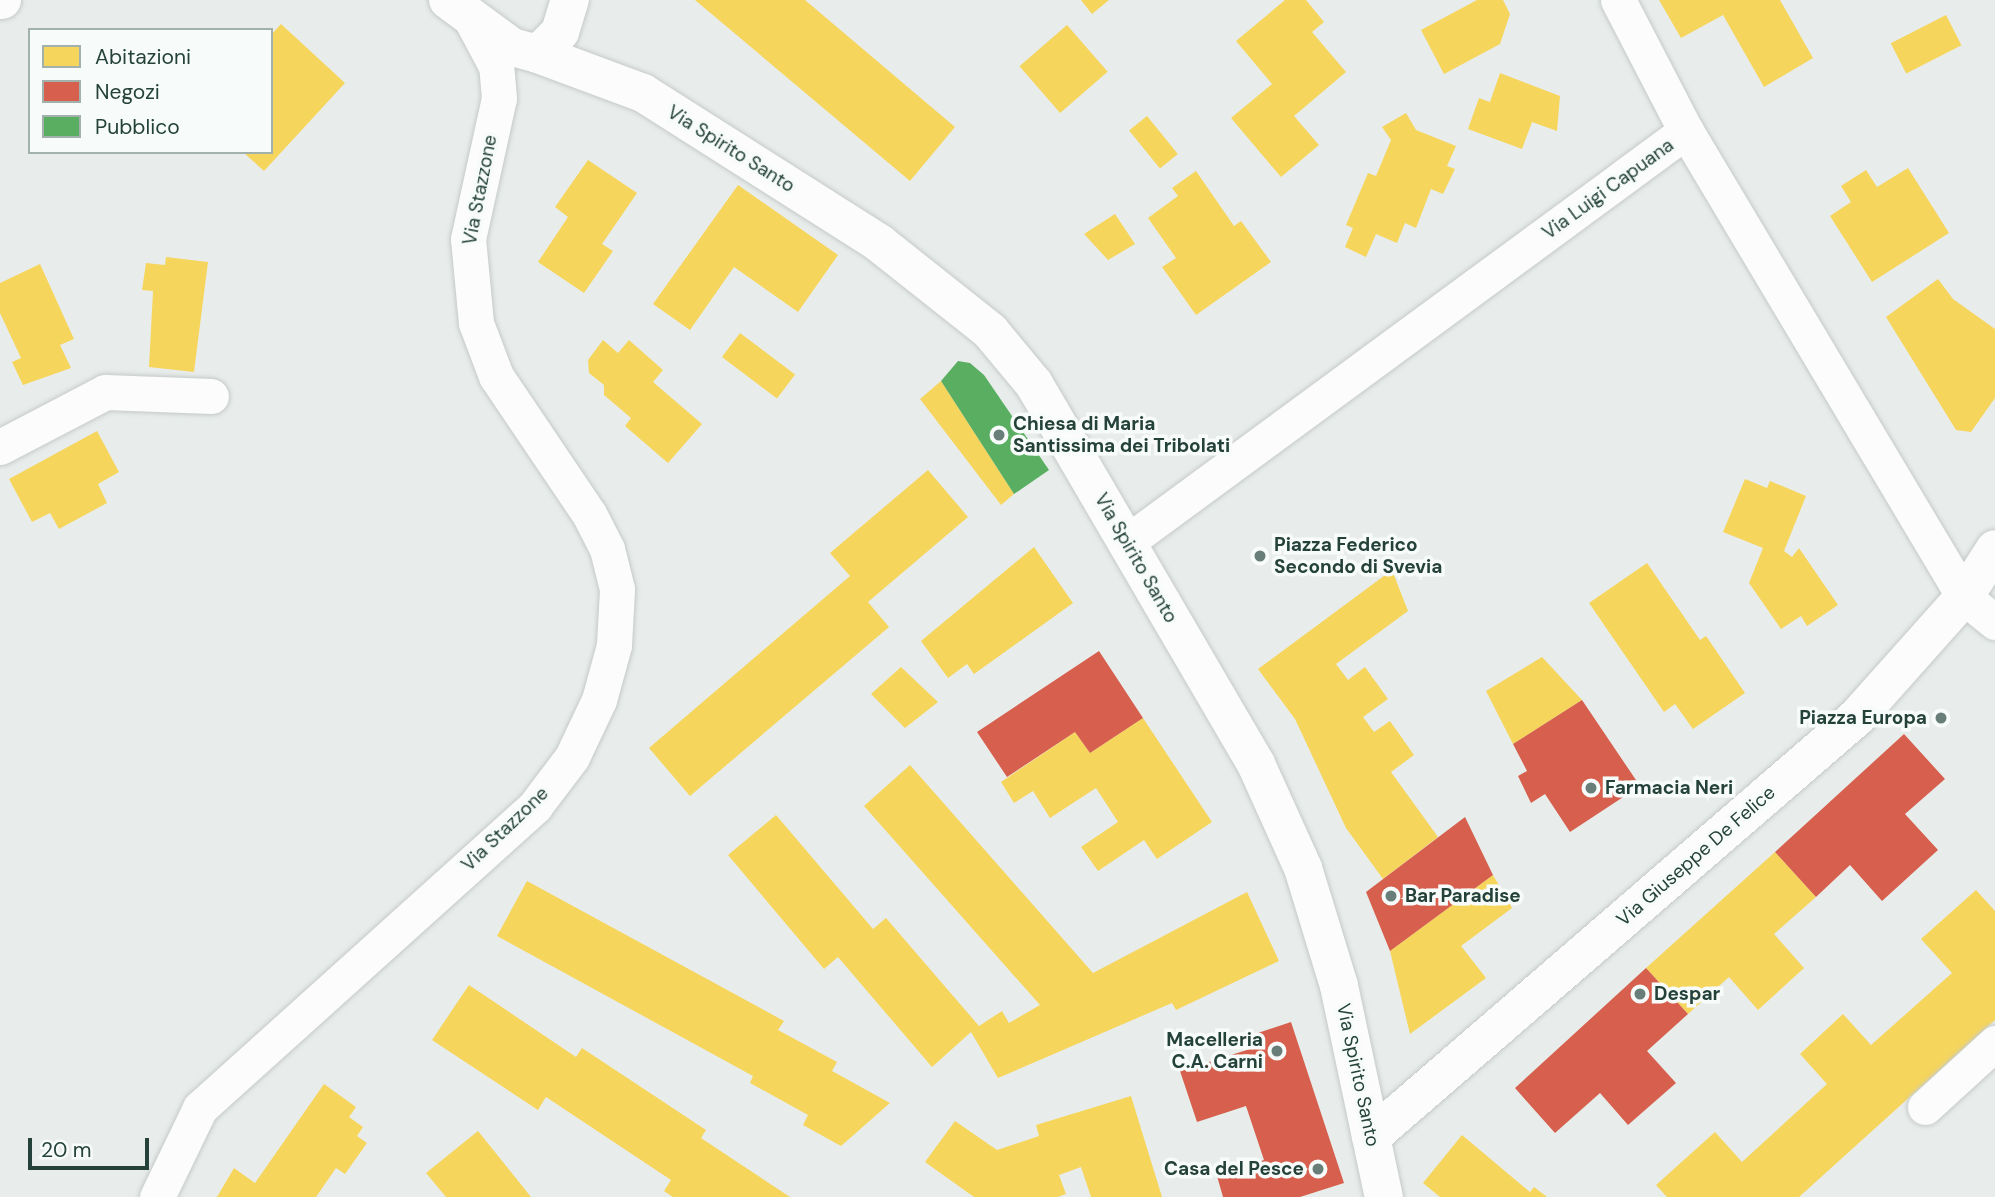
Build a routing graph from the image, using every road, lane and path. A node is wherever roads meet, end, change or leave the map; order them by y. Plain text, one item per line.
1 (1618, 0) edge
2 (570, 4) edge
3 (460, 10) edge
4 (538, 54) junction
5 (643, 93) junction
6 (1686, 131) junction
7 (211, 396) dead end
8 (0, 447) edge
9 (1127, 542) junction
10 (1995, 549) edge
11 (1964, 597) junction
12 (1995, 622) edge
13 (1995, 1043) edge
14 (1925, 1107) dead end
15 (1371, 1137) junction
16 (157, 1197) edge
17 (1384, 1197) edge

1 - 6 street
2 - 4 street
2 - 5 street
3 - 4 street
3 - 16 street, Via Stazzone
4 - 5 street
5 - 9 street, Via Spirito Santo
6 - 9 street, Via Luigi Capuana
6 - 11 street, Via Luigi Capuana
7 - 8 street
9 - 15 street, Via Spirito Santo
10 - 11 street, Via Giuseppe De Felice
11 - 12 street
11 - 15 street, Via Giuseppe De Felice
13 - 14 street
15 - 17 street, Via Spirito Santo

